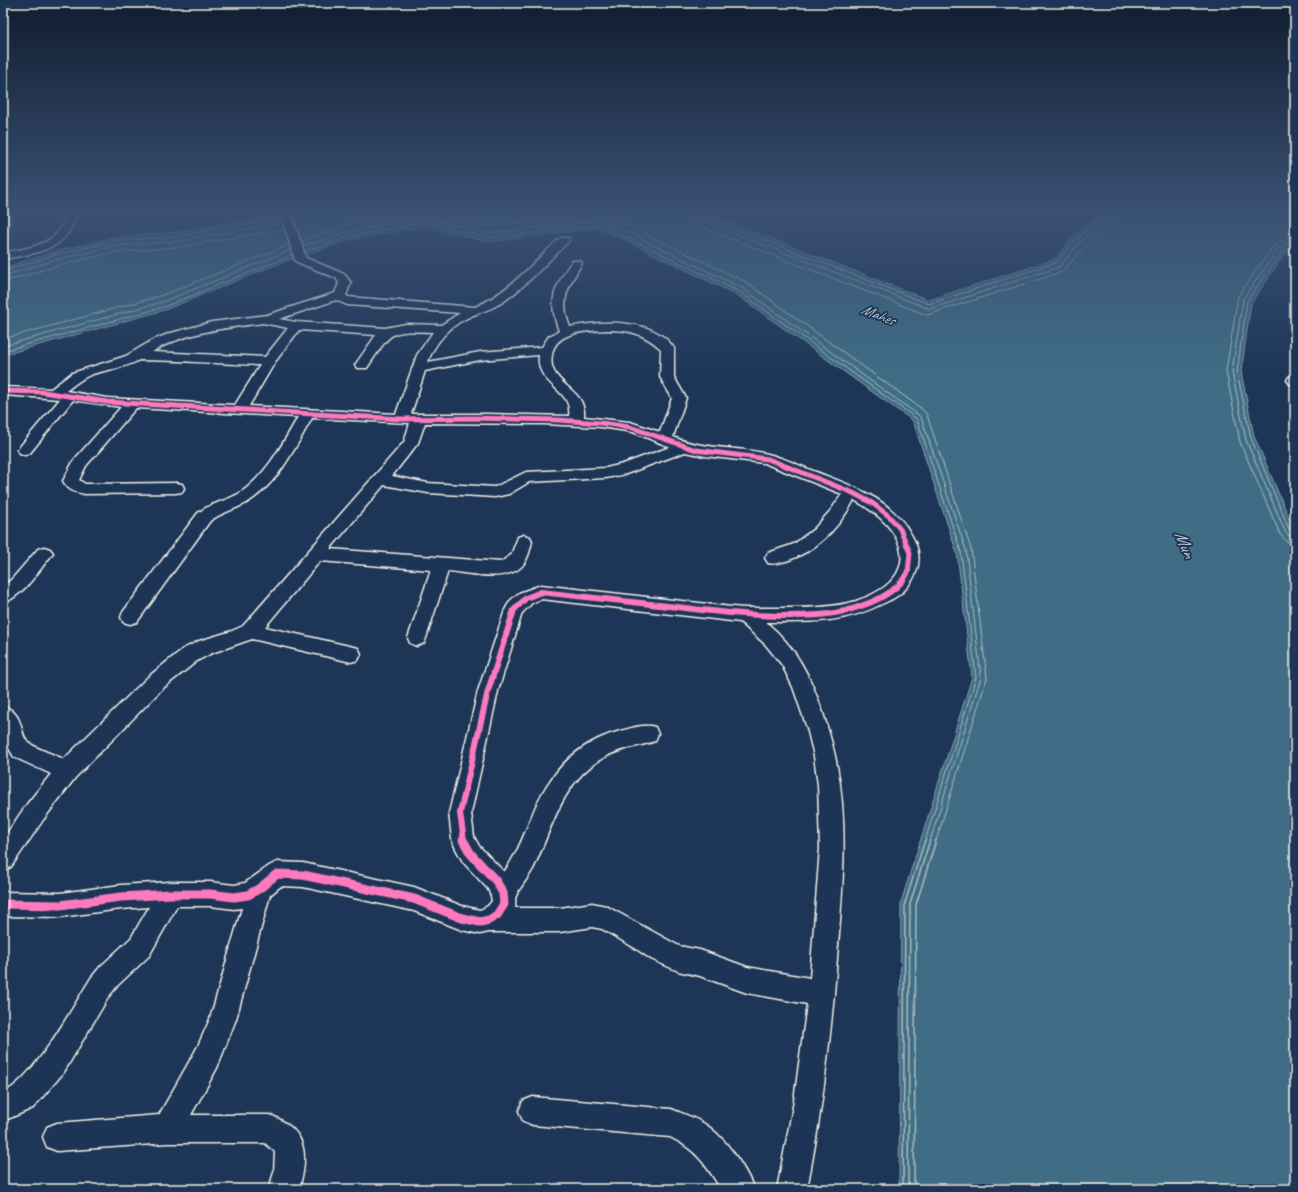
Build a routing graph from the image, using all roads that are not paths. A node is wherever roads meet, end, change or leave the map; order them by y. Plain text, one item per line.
1 (317, 267) edge
2 (535, 267) edge
3 (574, 267) edge
4 (340, 295) junction
5 (474, 310) junction
6 (264, 319) junction
7 (296, 326) junction
8 (443, 330) junction
9 (387, 332) junction
10 (566, 332) junction
11 (547, 350) junction
12 (135, 356) junction
13 (269, 362) junction
14 (362, 365) dead end
15 (420, 368) junction
16 (3, 391) edge
17 (63, 394) junction
18 (133, 403) junction
19 (240, 409) junction
20 (308, 413) junction
21 (411, 418) junction
22 (576, 420) junction
23 (665, 439) junction
24 (684, 447) junction
25 (25, 450) dead end
26 (380, 479) junction
27 (176, 488) dead end
28 (852, 492) junction
29 (524, 541) dead end
30 (44, 553) dead end
31 (315, 554) junction
32 (774, 558) dead end
33 (442, 564) junction
34 (3, 596) edge
35 (744, 615) junction
36 (130, 617) dead end
37 (250, 630) junction
38 (417, 638) dead end
39 (351, 654) dead end
40 (3, 715) edge
41 (648, 734) dead end
42 (67, 771) junction
43 (3, 859) edge
44 (260, 888) junction
45 (503, 893) junction
46 (170, 894) junction
47 (3, 904) edge
48 (489, 920) junction
49 (822, 993) junction
50 (3, 1107) edge
51 (533, 1111) dead end
52 (167, 1129) junction
53 (57, 1136) dead end
54 (284, 1189) edge
55 (739, 1189) edge
56 (792, 1189) edge

1 - 4 street
2 - 5 street
3 - 10 street
4 - 5 street
4 - 6 street
5 - 8 street
6 - 7 street
6 - 12 street
7 - 9 street
7 - 13 street
8 - 9 street
8 - 15 street
9 - 14 street
10 - 11 street
10 - 23 street
11 - 15 street
11 - 22 street
12 - 13 street
12 - 17 street
13 - 19 street
15 - 21 street
16 - 17 street
17 - 18 street
17 - 25 street
18 - 19 street
18 - 27 street
19 - 20 street
20 - 21 street
20 - 36 street
21 - 22 street
21 - 26 street
22 - 23 street
23 - 24 street
24 - 26 street
24 - 28 street
26 - 31 street
28 - 32 street
28 - 35 street
29 - 33 street
30 - 34 street
31 - 33 street
31 - 37 street
33 - 38 street
35 - 45 street
35 - 49 street
37 - 39 street
37 - 42 street
40 - 42 street
41 - 45 street
42 - 43 street
44 - 46 street
44 - 48 street
44 - 52 street
45 - 48 street
46 - 47 street
46 - 50 street
48 - 49 street
49 - 56 street
51 - 55 street
52 - 53 street
52 - 54 street

